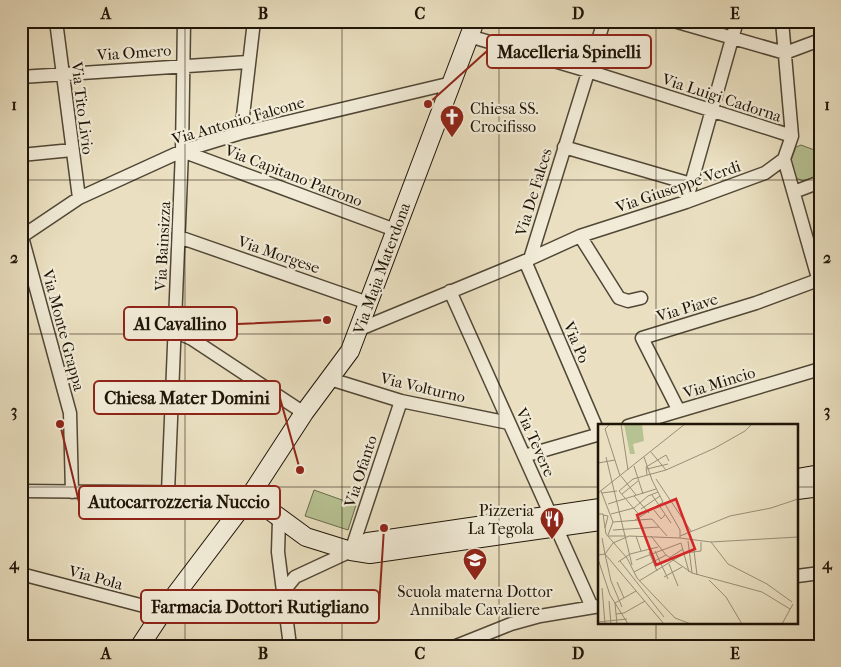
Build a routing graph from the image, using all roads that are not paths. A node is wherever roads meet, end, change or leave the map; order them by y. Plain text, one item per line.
1 (56, 21) edge
2 (184, 21) edge
3 (254, 21) edge
4 (604, 21) edge
5 (674, 21) edge
6 (737, 21) edge
7 (782, 21) edge
8 (472, 29) edge
9 (732, 40) junction
10 (820, 40) edge
11 (785, 53) junction
12 (248, 62) junction
13 (184, 65) junction
14 (588, 71) junction
15 (62, 74) junction
16 (21, 77) edge
17 (452, 83) junction
18 (711, 111) junction
19 (242, 133) junction
20 (792, 136) junction
21 (564, 147) junction
22 (72, 150) junction
23 (182, 151) junction
24 (21, 155) edge
25 (784, 159) junction
26 (820, 182) edge
27 (691, 184) junction
28 (794, 192) junction
29 (79, 198) junction
30 (686, 202) junction
31 (395, 230) junction
32 (580, 236) junction
33 (22, 237) edge
34 (179, 237) junction
35 (527, 260) junction
36 (819, 282) edge
37 (450, 291) junction
38 (641, 298) dead end
39 (368, 303) junction
40 (360, 329) junction
41 (174, 331) junction
42 (820, 369) edge
43 (330, 379) junction
44 (401, 401) junction
45 (680, 411) junction
46 (304, 413) junction
47 (509, 423) junction
48 (635, 424) edge
49 (598, 430) edge
50 (598, 436) edge
51 (524, 456) junction
52 (820, 474) edge
53 (798, 478) edge
54 (820, 487) edge
55 (798, 490) edge
56 (21, 491) edge
57 (72, 492) junction
58 (168, 492) junction
59 (250, 496) junction
60 (598, 509) edge
61 (279, 520) junction
62 (553, 521) junction
63 (598, 521) edge
64 (351, 551) junction
65 (820, 573) edge
66 (21, 574) edge
67 (798, 576) edge
68 (283, 592) junction
69 (596, 607) edge
70 (163, 612) junction
71 (140, 646) edge
72 (290, 646) edge
73 (456, 646) edge

1 - 15 street, Via Tito Livio
2 - 13 street, Via Bainsizza
3 - 12 street
4 - 14 street, Via De Falces
5 - 9 street
6 - 9 street
7 - 11 street
8 - 14 street, Via Luigi Cadorna
8 - 17 main road, Via Maja Materdona
9 - 11 street
9 - 18 street
10 - 11 street
11 - 20 street
12 - 13 street, Via Omero
12 - 19 street
13 - 15 street, Via Omero
13 - 23 street, Via Bainsizza
14 - 18 street, Via Luigi Cadorna
14 - 21 street, Via De Falces
15 - 16 street, Via Omero
15 - 22 street, Via Tito Livio
17 - 19 street, Via Antonio Falcone
17 - 31 main road, Via Maja Materdona
18 - 20 street, Via Luigi Cadorna
18 - 27 street
19 - 23 street, Via Antonio Falcone
20 - 25 street
21 - 27 street
21 - 35 street, Via De Falces
22 - 24 street
22 - 29 street, Via Tito Livio
23 - 29 street, Via Antonio Falcone
23 - 31 street, Via Capitano Patrono
23 - 34 street, Via Bainsizza
25 - 28 street
25 - 30 street, Via Giuseppe Verdi
26 - 28 street
27 - 30 street
28 - 36 street
29 - 33 street, Via Antonio Falcone
30 - 32 street, Via Giuseppe Verdi
31 - 39 main road, Via Maja Materdona
32 - 35 street, Via Giuseppe Verdi
32 - 38 street
33 - 57 street, Via Monte Grappa
34 - 39 street, Via Morgese
34 - 41 street, Via Bainsizza
35 - 37 street, Via Giuseppe Verdi
35 - 49 street, Via Po
36 - 45 street, Via Piave
37 - 40 street, Via Giuseppe Verdi
37 - 47 street, Via Tevere
39 - 40 main road, Via Maja Materdona
40 - 43 main road, Via Maja Materdona
41 - 46 street
41 - 58 street, Via Bainsizza
42 - 45 street, Via Mincio
43 - 44 street, Via Volturno
43 - 46 main road, Via Maja Materdona
44 - 47 street, Via Volturno
44 - 64 street, Via Ofanto
45 - 48 street, Via Mincio
46 - 59 main road, Via Maja Materdona
47 - 51 street, Via Tevere
50 - 51 street
51 - 62 street, Via Tevere
52 - 53 main road
54 - 55 main road
56 - 57 street
57 - 58 street
58 - 59 street
59 - 61 main road
59 - 70 main road, Via Maja Materdona
60 - 62 main road
61 - 64 main road
61 - 68 street
62 - 63 main road
62 - 64 main road
62 - 69 street, Via Tevere
64 - 68 street
65 - 67 street
66 - 70 street, Via Pola
68 - 72 street
69 - 73 street
70 - 71 main road, Via Maja Materdona

